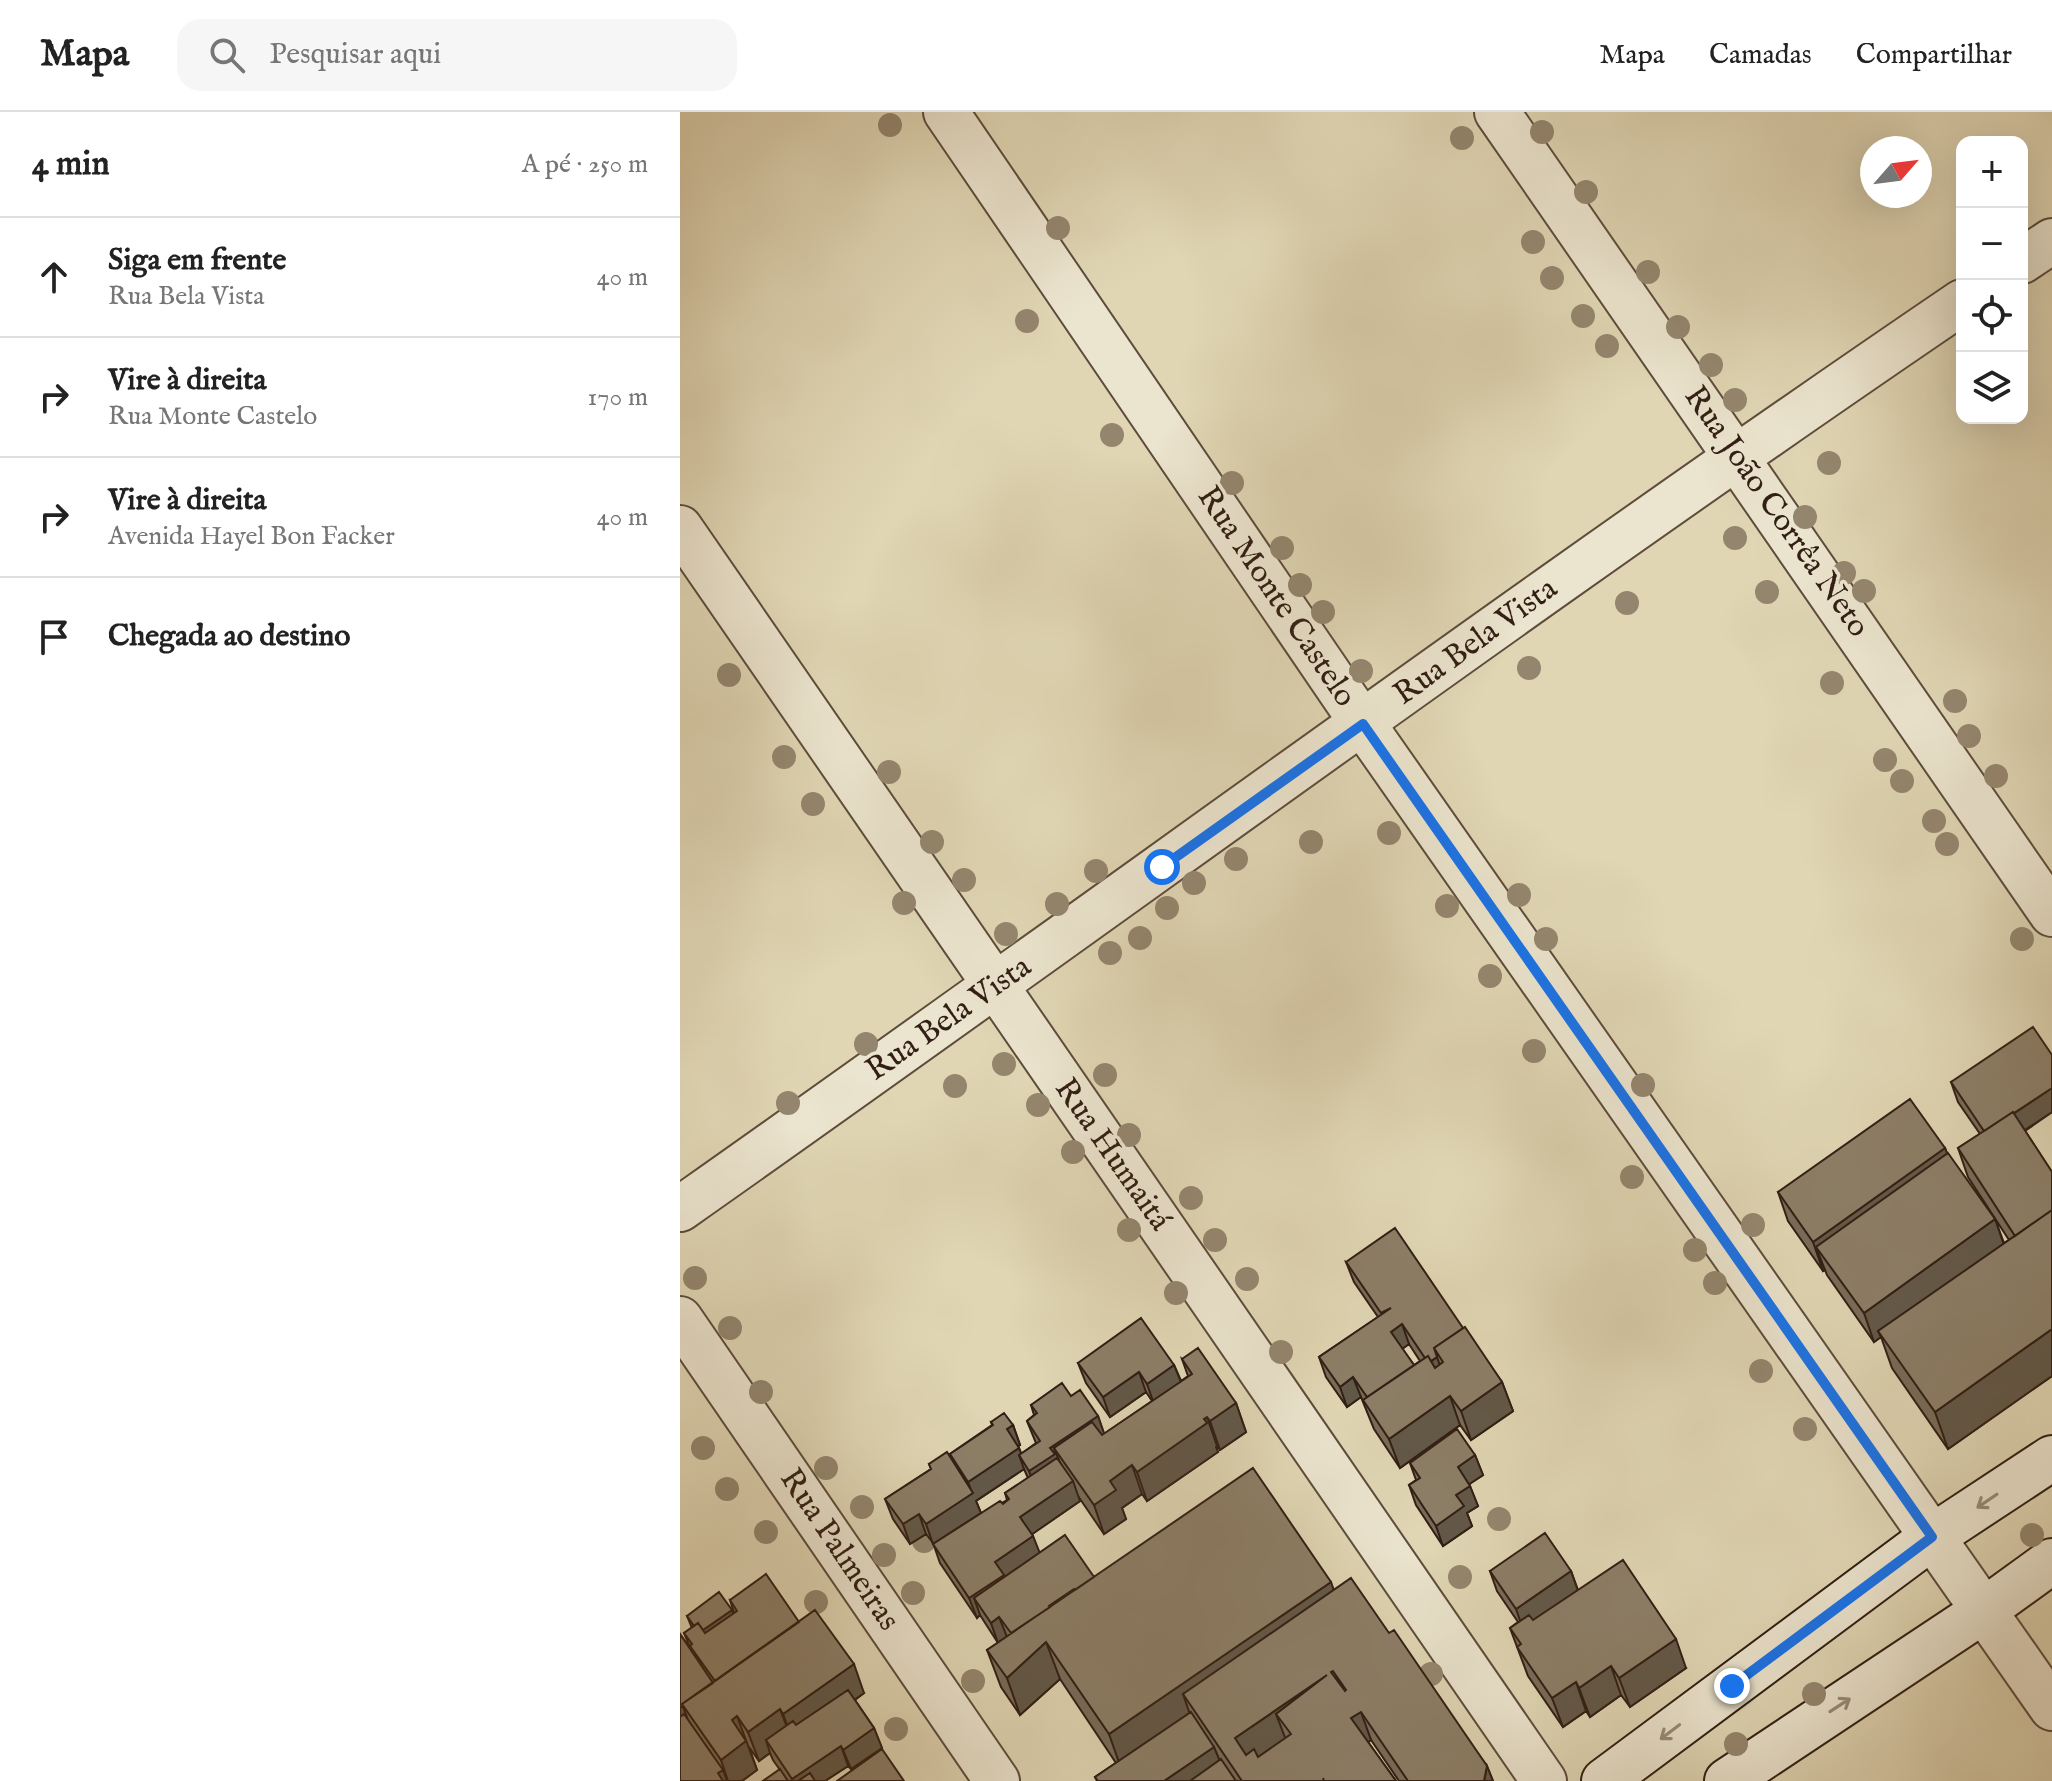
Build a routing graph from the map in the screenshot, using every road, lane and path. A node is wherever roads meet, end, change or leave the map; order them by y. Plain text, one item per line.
1 (946, 112) edge
2 (1497, 112) edge
3 (2052, 241) edge
4 (2028, 257) edge
5 (1956, 306) edge
6 (1737, 455) junction
7 (680, 528) edge
8 (1363, 724) junction
9 (2052, 914) edge
10 (996, 987) junction
11 (680, 1209) edge
12 (680, 1319) edge
13 (2052, 1458) edge
14 (1932, 1537) junction
15 (2052, 1561) edge
16 (1983, 1611) junction
17 (2052, 1708) edge
18 (997, 1781) edge
19 (1544, 1781) edge
20 (1604, 1781) edge
21 (1727, 1781) edge

1 - 8 street, Rua Monte Castelo
2 - 6 street, Rua João Corrêa Neto
3 - 4 street
5 - 6 street, Rua Bela Vista
6 - 8 street, Rua Bela Vista
6 - 9 street, Rua João Corrêa Neto
7 - 10 street, Rua Humaitá
8 - 10 street, Rua Bela Vista
8 - 14 street, Rua Monte Castelo
10 - 11 street, Rua Bela Vista
10 - 19 street, Rua Humaitá
12 - 18 street, Rua Palmeiras
13 -> 14 street
14 - 16 street, Rua Monte Castelo
14 -> 20 street
15 - 16 street
16 - 17 street, Rua Monte Castelo
21 -> 16 street

